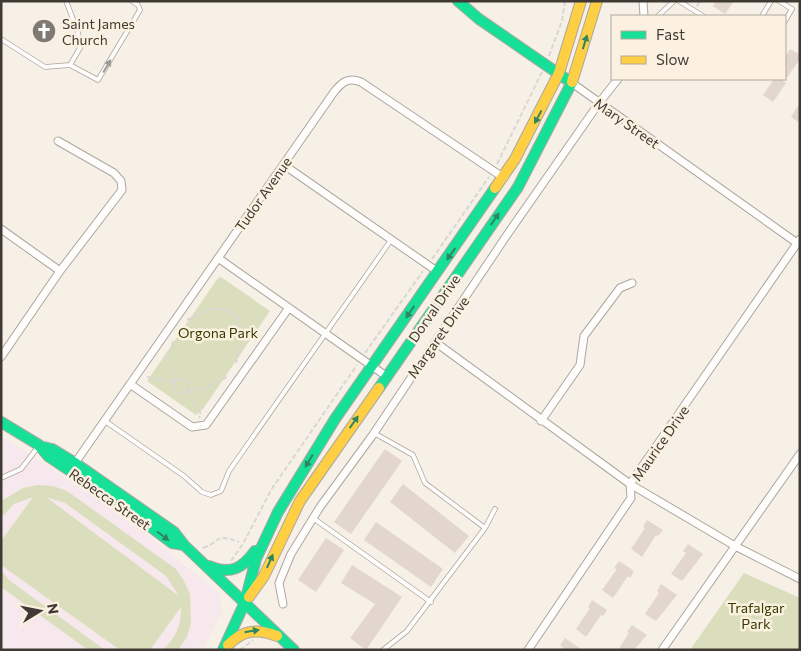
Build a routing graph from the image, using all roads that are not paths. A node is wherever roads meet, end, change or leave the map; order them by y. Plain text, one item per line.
1 (66, 1) edge
2 (132, 1) edge
3 (458, 1) edge
4 (581, 1) edge
5 (597, 1) edge
6 (643, 1) edge
7 (674, 1) edge
8 (679, 1) edge
9 (771, 1) edge
10 (779, 1) edge
11 (644, 15) edge
12 (659, 15) edge
13 (701, 15) edge
14 (763, 15) edge
15 (786, 19) edge
16 (1, 39) edge
17 (70, 65) junction
18 (559, 73) junction
19 (617, 80) edge
20 (572, 82) junction
21 (598, 104) junction
22 (58, 141) dead end
23 (284, 164) junction
24 (504, 178) junction
25 (1, 229) edge
26 (391, 240) junction
27 (798, 241) edge
28 (218, 258) junction
29 (60, 271) junction
30 (438, 272) junction
31 (632, 283) dead end
32 (288, 309) junction
33 (324, 334) junction
34 (435, 342) junction
35 (1, 357) edge
36 (372, 366) junction
37 (386, 376) junction
38 (130, 384) junction
39 (104, 421) junction
40 (541, 421) junction
41 (1, 422) edge
42 (374, 433) junction
43 (39, 445) junction
44 (800, 454) edge
45 (75, 463) junction
46 (1, 478) edge
47 (630, 484) junction
48 (495, 509) dead end
49 (313, 518) junction
50 (485, 528) junction
51 (266, 536) junction
52 (184, 545) junction
53 (735, 546) junction
54 (202, 562) junction
55 (800, 579) edge
56 (245, 602) junction
57 (431, 602) junction
58 (283, 604) dead end
59 (285, 640) junction
60 (224, 650) edge
61 (294, 650) edge
62 (382, 650) edge
63 (528, 650) edge
64 (662, 650) edge

1 - 17 lane
17 -> 2 lane
3 - 18 main road, Mary Street
4 - 18 main road, Dorval Drive
20 -> 5 main road, Dorval Drive
6 - 11 street
7 - 12 lane
8 - 13 lane
9 - 14 lane
10 - 15 lane
16 - 17 lane
18 - 20 main road, Mary Street
18 -> 24 main road, Dorval Drive
19 - 21 street, Margaret Drive
20 - 21 street, Mary Street
37 -> 20 main road, Dorval Drive
21 - 27 street, Mary Street
21 - 34 street, Margaret Drive
22 - 29 street
23 - 24 street, Tudor Avenue
23 - 26 street
23 - 28 street, Tudor Avenue
24 -> 30 main road, Dorval Drive
25 - 29 street
26 - 30 street
26 - 33 lane
27 - 47 street, Maurice Drive
28 - 32 street
28 - 38 street, Tudor Avenue
29 - 35 street
30 -> 36 main road, Dorval Drive
31 - 40 street
32 - 33 street
32 - 38 street
33 - 36 street
33 - 39 lane
34 - 40 street
34 - 42 street, Margaret Drive
36 - 37 street
36 -> 51 main road, Dorval Drive
56 -> 37 main road, Dorval Drive
38 - 39 street, Tudor Avenue
39 - 45 street, Tudor Avenue
40 - 47 street
41 - 43 main road, Rebecca Street
42 - 49 street, Margaret Drive
42 - 50 lane
43 - 45 main road, Rebecca Street
43 - 46 lane
43 -> 52 main road, Rebecca Street
44 - 53 street
45 - 52 main road, Rebecca Street
47 - 53 street
47 - 63 street, Maurice Drive
48 - 50 lane
49 - 57 lane
49 - 58 street, Margaret Drive
50 - 57 lane
51 - 54 main road
51 - 56 main road, Dorval Drive
52 - 54 main road, Rebecca Street
53 - 55 street
53 - 64 street
54 - 56 main road, Rebecca Street
56 - 59 main road, Rebecca Street
56 - 60 main road, Dorval Drive
57 - 62 lane
60 -> 59 main road
59 - 61 main road, Rebecca Street

